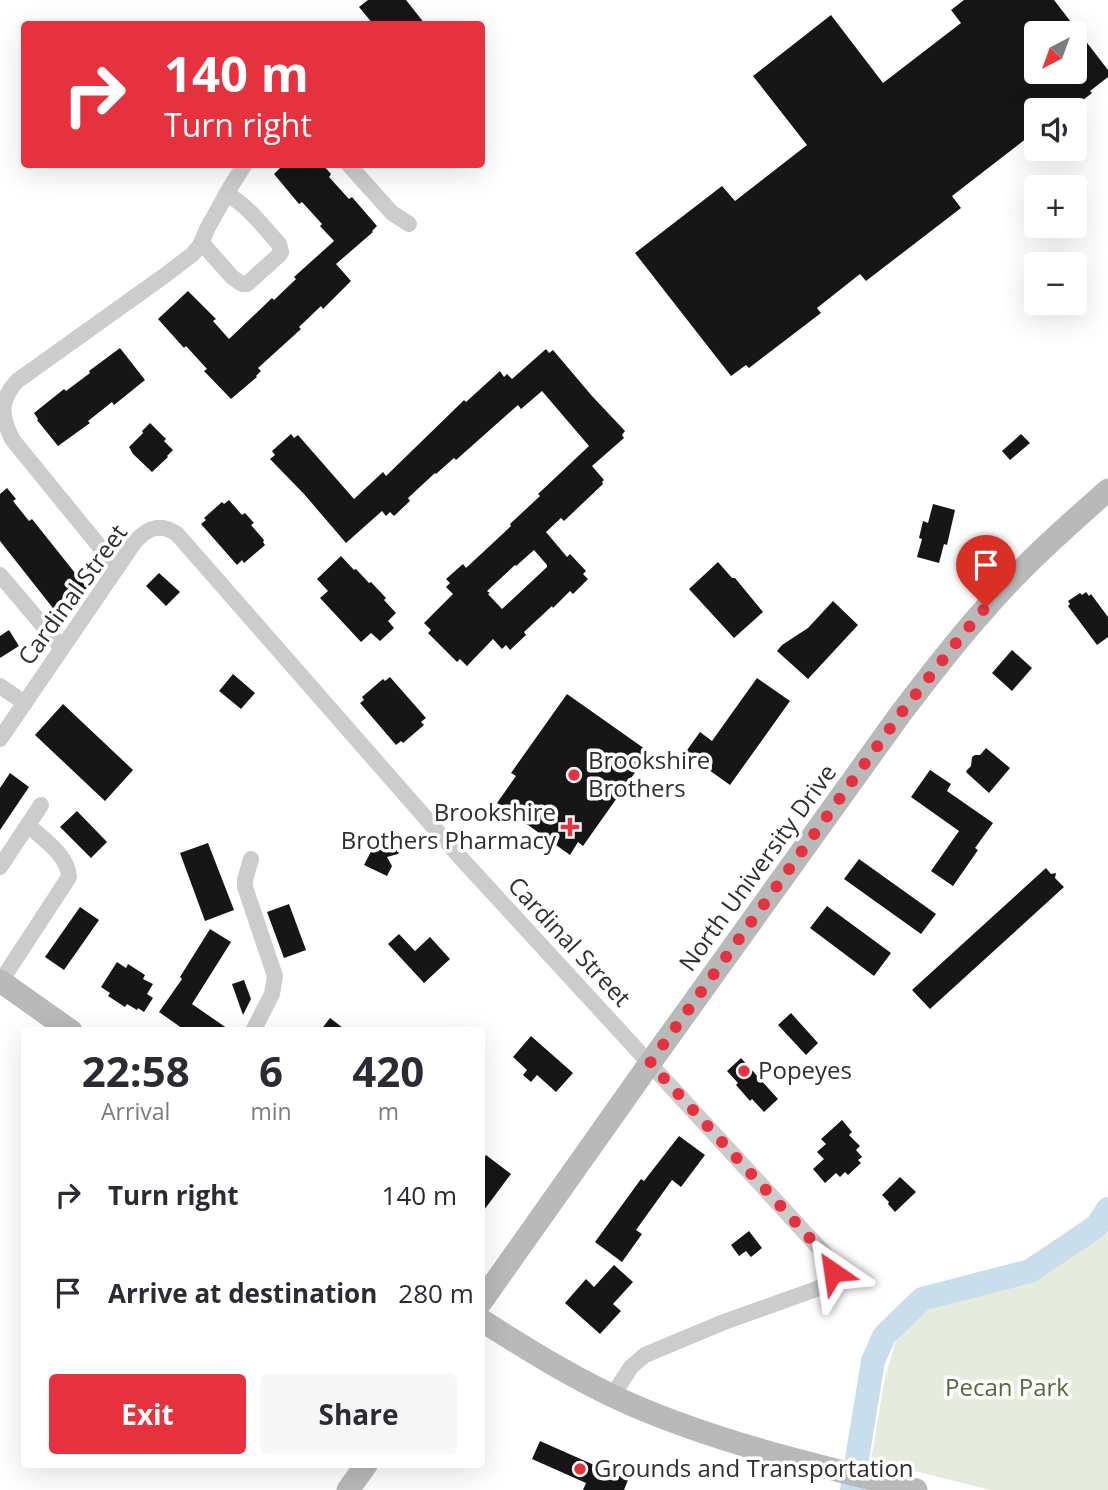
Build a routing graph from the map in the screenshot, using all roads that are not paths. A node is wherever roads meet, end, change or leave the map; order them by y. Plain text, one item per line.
1 (242, 168) edge
2 (352, 168) edge
3 (226, 194) junction
4 (410, 224) dead end
5 (201, 242) junction
6 (1108, 491) edge
7 (119, 565) junction
8 (0, 575) edge
9 (62, 648) junction
10 (0, 686) edge
11 (24, 703) junction
12 (0, 739) edge
13 (41, 805) dead end
14 (28, 825) junction
15 (251, 859) dead end
16 (0, 867) edge
17 (0, 981) edge
18 (65, 1027) edge
19 (255, 1027) edge
20 (650, 1063) junction
21 (485, 1297) edge
22 (485, 1323) edge
23 (612, 1396) junction
24 (364, 1468) edge
25 (348, 1490) edge
26 (916, 1490) edge

1 - 3 street
2 - 4 street
3 - 5 street
3 - 5 street
5 - 7 street
6 - 20 main road, North University Drive
7 - 9 street, Cardinal Street
7 - 20 street, Cardinal Street
8 - 9 street
9 - 11 street, Cardinal Street
10 - 11 street
11 - 12 street, Cardinal Street
13 - 14 street
14 - 16 street
14 - 17 street
15 - 19 street
17 - 18 main road
20 - 21 main road, North University Drive
20 - 23 street, Cardinal Street
22 - 23 main road
23 - 26 main road
24 - 25 main road

